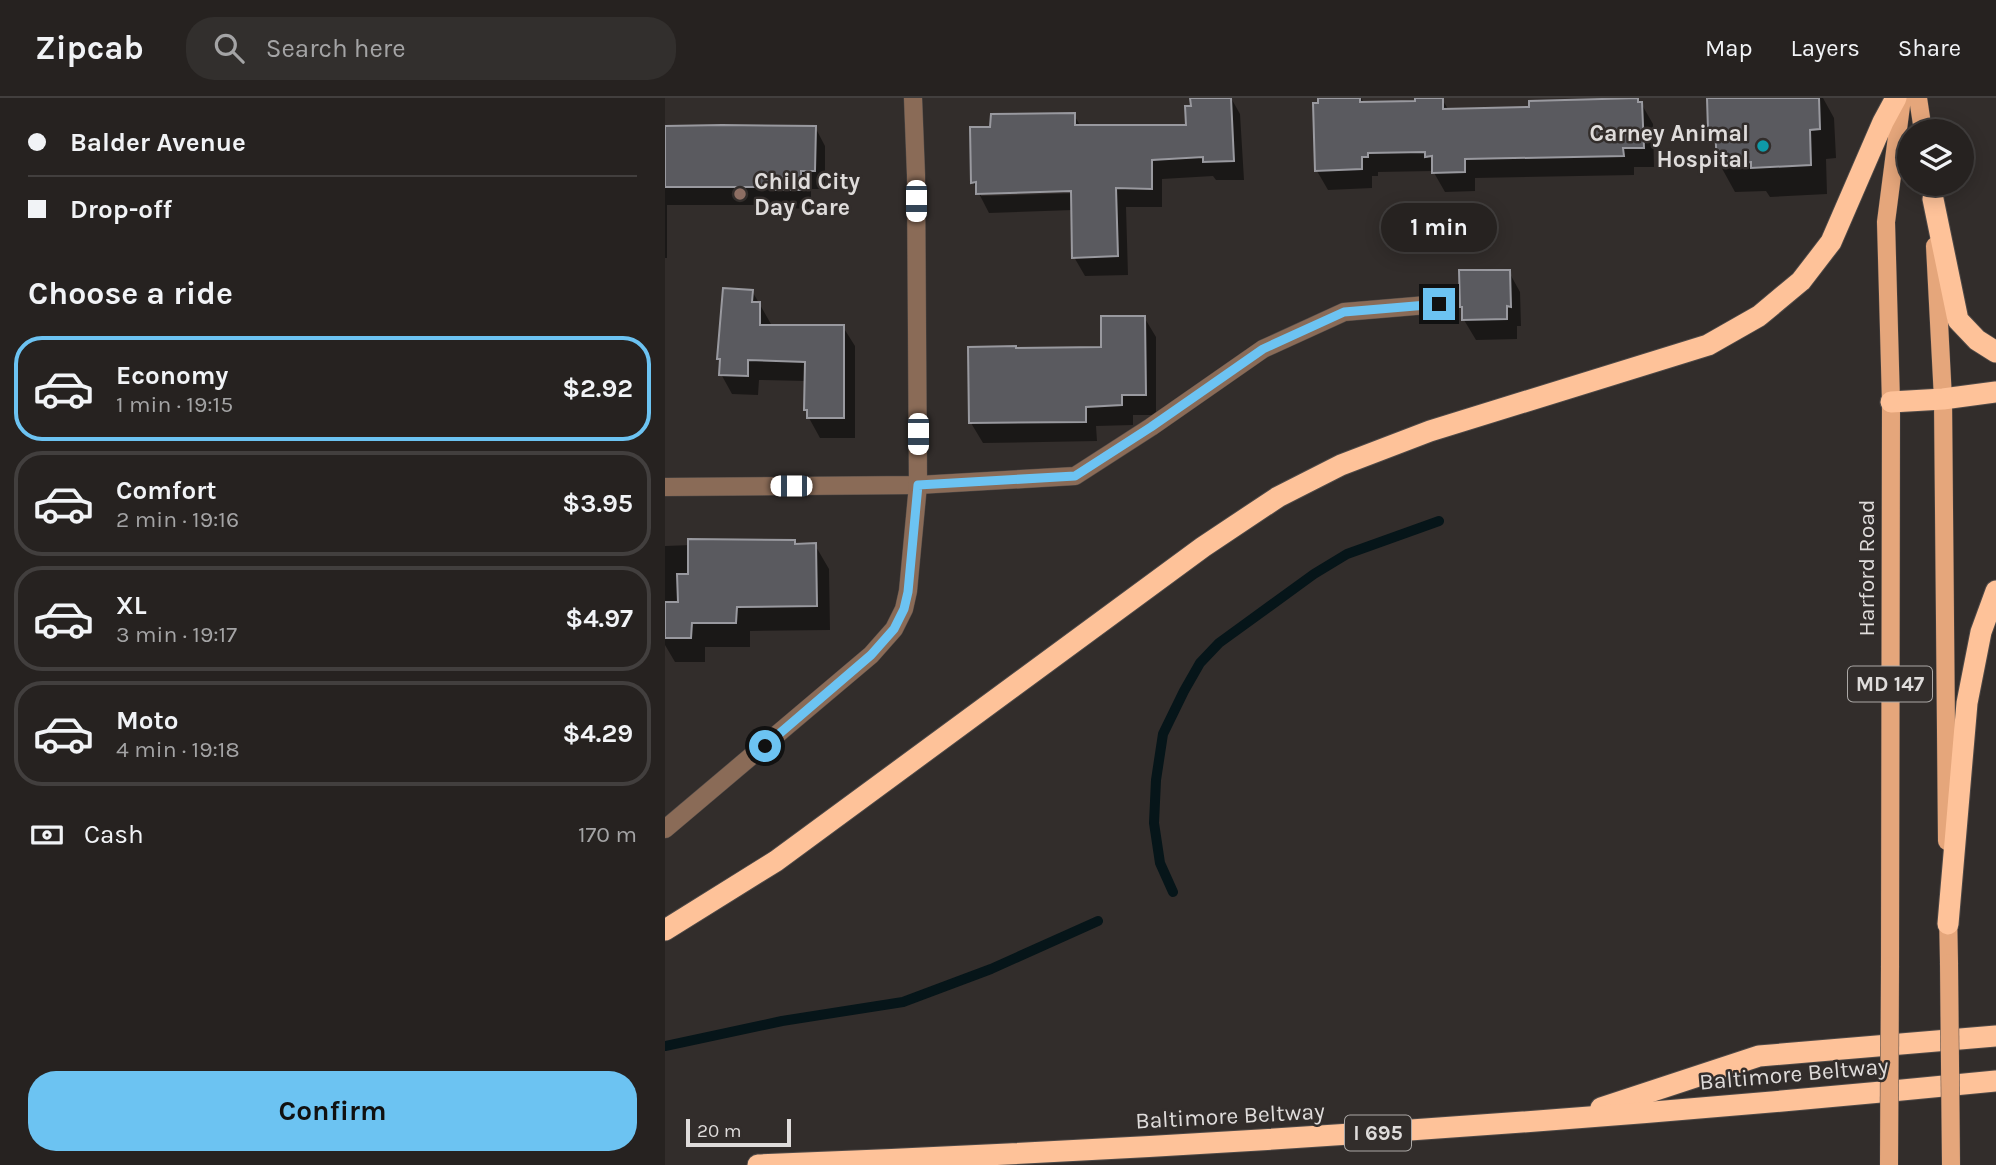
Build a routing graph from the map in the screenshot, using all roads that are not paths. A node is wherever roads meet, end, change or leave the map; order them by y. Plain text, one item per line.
1 (913, 98) edge
2 (1896, 98) edge
3 (1902, 98) edge
4 (1918, 98) edge
5 (1921, 119) edge
6 (1932, 196) edge
7 (1933, 196) edge
8 (1439, 304) dead end
9 (1996, 352) edge
10 (1996, 393) edge
11 (1943, 399) junction
12 (1891, 402) junction
13 (918, 485) junction
14 (665, 487) edge
15 (1996, 591) edge
16 (665, 829) edge
17 (1948, 924) junction
18 (665, 930) edge
19 (1996, 1036) edge
20 (1996, 1081) edge
21 (1568, 1119) junction
22 (758, 1165) edge
23 (1889, 1165) edge
24 (1951, 1165) edge

1 - 13 street
2 - 18 highway
3 - 12 main road, Harford Road / MD 147
4 - 5 main road
6 - 11 main road, MD 147
7 - 9 highway
8 - 13 street
10 - 11 highway
11 - 12 highway
11 - 17 main road, MD 147
12 - 23 main road, Harford Road / MD 147, bridge
13 - 14 street
13 - 16 street
15 - 17 highway
17 - 24 main road, MD 147, bridge
19 - 21 highway
20 - 21 highway, Baltimore Beltway / I 695
21 - 22 highway, Baltimore Beltway / I 695

